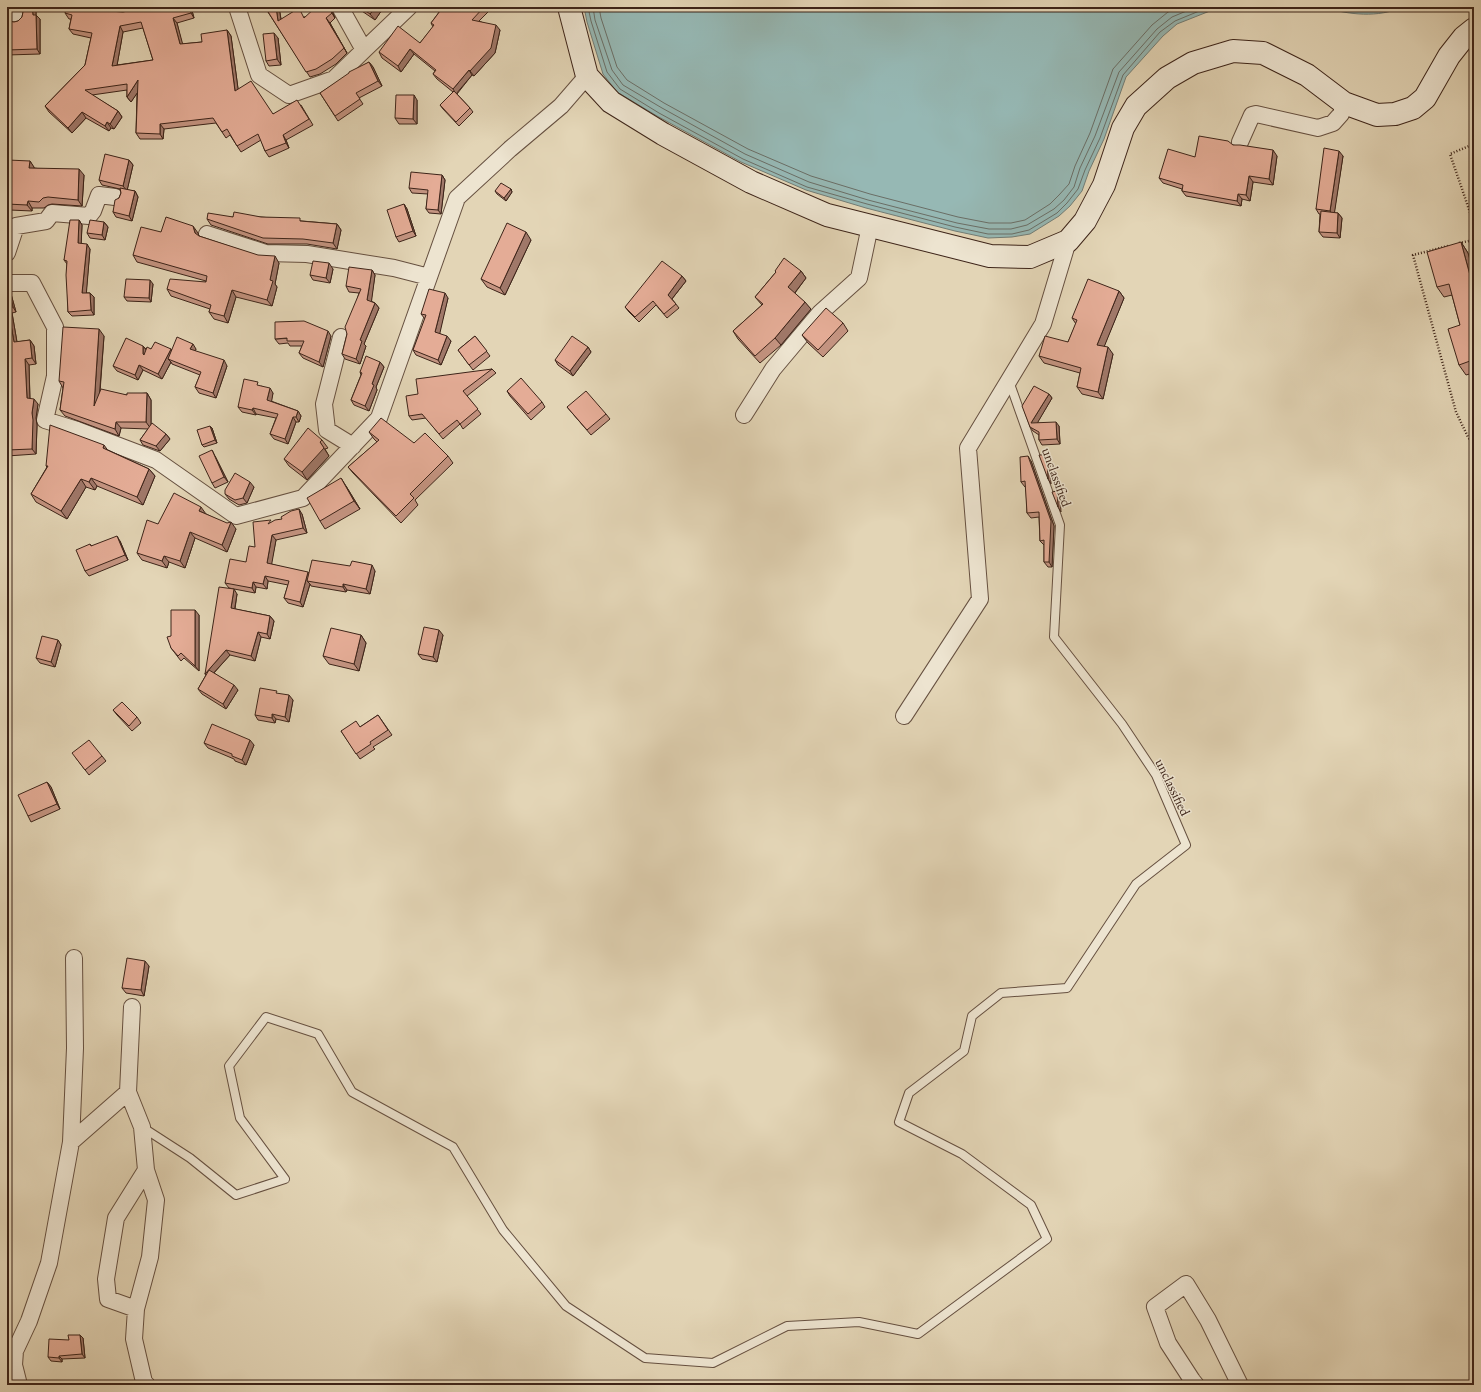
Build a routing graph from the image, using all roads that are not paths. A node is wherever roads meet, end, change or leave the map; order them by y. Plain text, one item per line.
1 (237, 7) edge
2 (340, 7) edge
3 (409, 7) edge
4 (569, 7) edge
5 (1469, 33) edge
6 (364, 50) junction
7 (587, 76) junction
8 (1344, 103) junction
9 (1240, 142) dead end
10 (114, 197) dead end
11 (870, 226) junction
12 (207, 234) dead end
13 (1068, 241) junction
14 (7, 253) edge
15 (429, 277) junction
16 (7, 283) edge
17 (342, 336) dead end
18 (1008, 381) junction
19 (744, 415) dead end
20 (353, 446) junction
21 (904, 716) dead end
22 (74, 958) dead end
23 (132, 1007) dead end
24 (128, 1092) junction
25 (142, 1127) junction
26 (71, 1142) junction
27 (146, 1170) junction
28 (136, 1309) junction
29 (145, 1384) edge
30 (18, 1385) edge
31 (1196, 1385) edge
32 (1240, 1385) edge

1 - 6 street
2 - 6 street
3 - 6 street
4 - 7 main road
5 - 8 main road
7 - 11 main road
7 - 15 street
8 - 9 street
8 - 13 main road
10 - 14 street
11 - 13 main road
11 - 19 street
12 - 15 street
13 - 18 street
15 - 20 street
16 - 20 street
17 - 20 street
18 - 21 street
18 - 25 lane, unclassified
22 - 26 street
23 - 24 street
24 - 25 street
24 - 26 street
25 - 27 street
26 - 30 street
27 - 28 street
27 - 28 street
28 - 29 street
31 - 32 street

